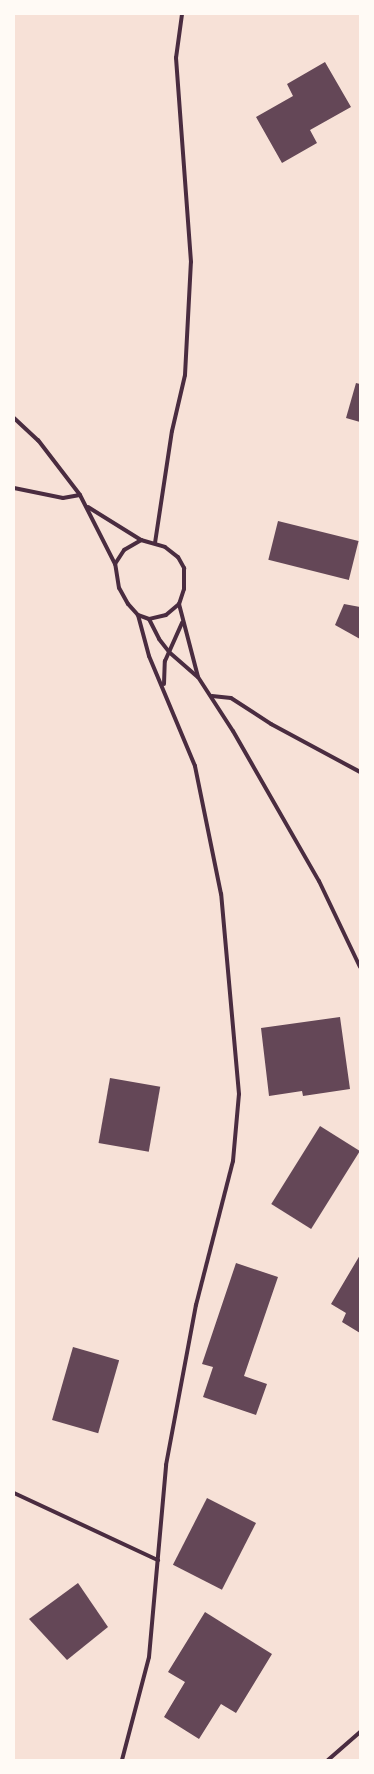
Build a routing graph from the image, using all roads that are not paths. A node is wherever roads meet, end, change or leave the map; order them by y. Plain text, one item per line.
1 (182, 14) edge
2 (14, 418) edge
3 (14, 488) edge
4 (80, 495) junction
5 (87, 506) junction
6 (141, 540) junction
7 (155, 543) junction
8 (115, 564) junction
9 (179, 604) junction
10 (138, 615) junction
11 (149, 619) junction
12 (182, 622) junction
13 (169, 652) junction
14 (198, 677) junction
15 (164, 686) junction
16 (212, 696) junction
17 (360, 772) edge
18 (360, 967) edge
19 (14, 1493) edge
20 (158, 1560) junction
21 (360, 1732) edge
22 (122, 1760) edge
23 (328, 1760) edge

1 - 7 street
2 - 4 street
3 - 4 street
4 - 5 street
5 - 6 street
5 - 8 street
6 - 7 street
6 - 8 street
7 - 9 street
8 - 10 street
9 - 11 street
9 - 12 street
10 - 11 street
10 - 15 street
11 - 13 street
12 - 13 street
12 - 14 street
13 - 14 street
13 - 15 street
14 - 16 street
15 - 20 street
16 - 17 street
16 - 18 street
19 - 20 street
20 - 22 street
21 - 23 street

